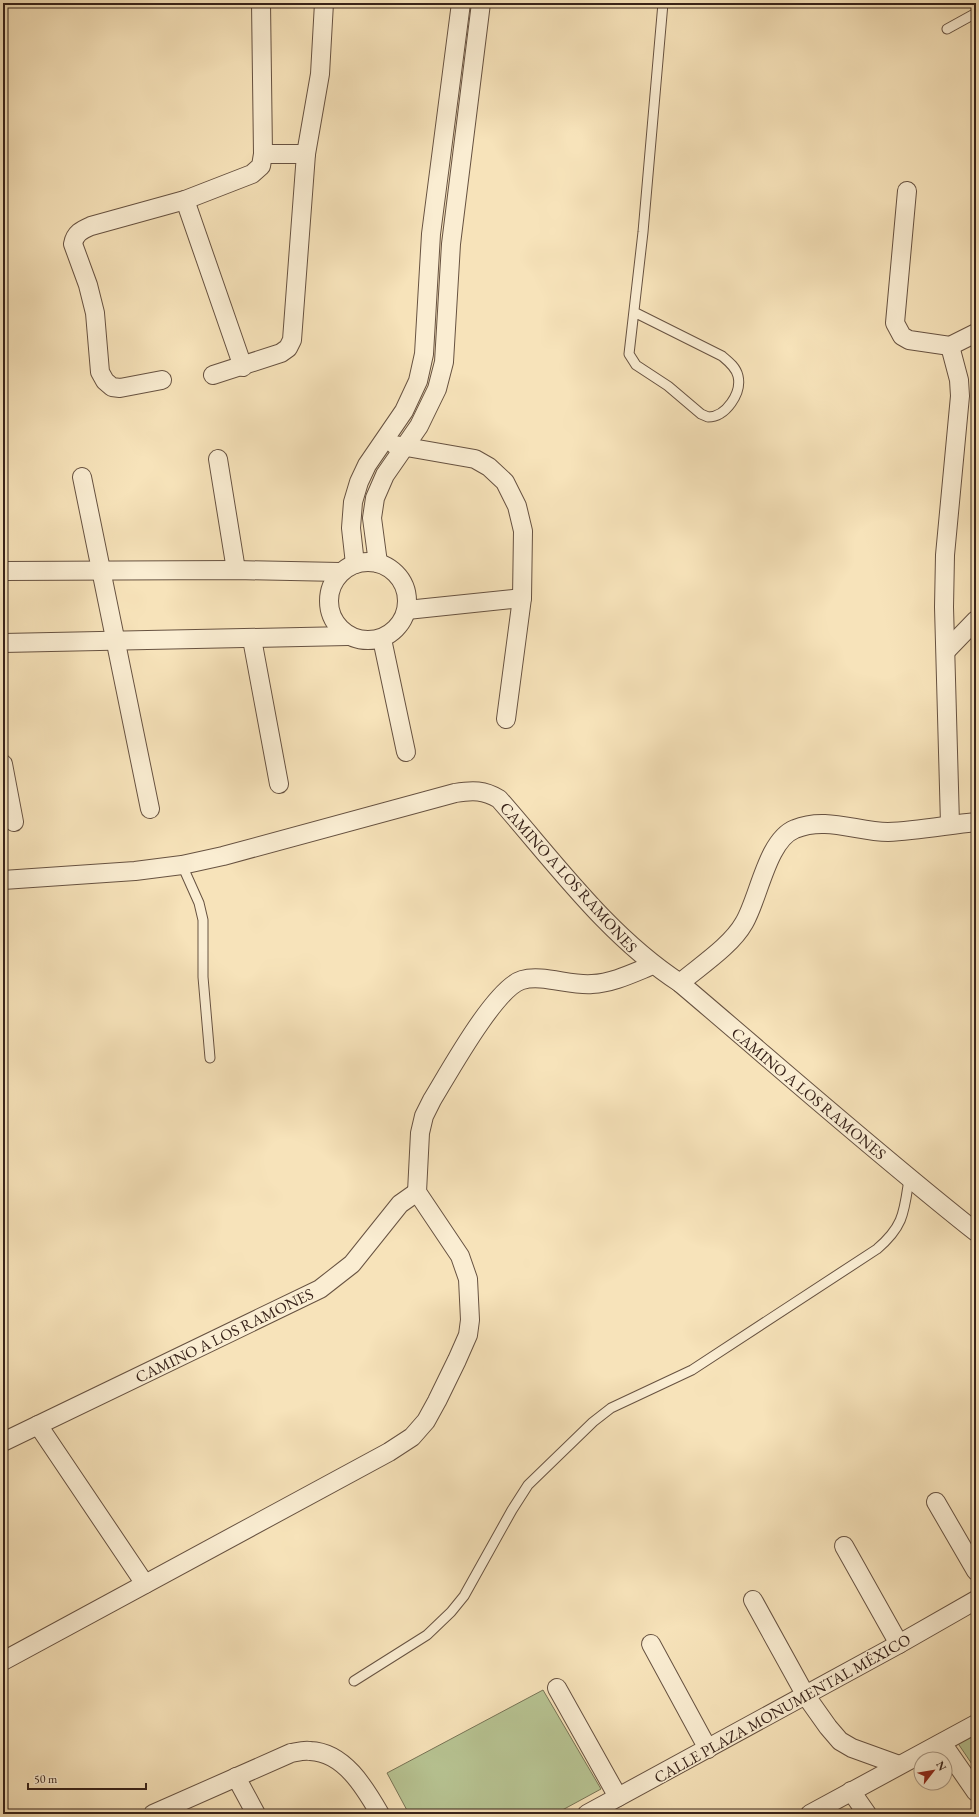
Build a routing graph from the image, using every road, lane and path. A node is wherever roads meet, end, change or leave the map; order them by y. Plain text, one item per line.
1 (261, 3) edge
2 (324, 3) edge
3 (461, 3) edge
4 (481, 3) edge
5 (663, 3) edge
6 (976, 14) edge
7 (947, 29) dead end
8 (263, 154) junction
9 (306, 154) junction
10 (436, 188) junction
11 (458, 190) junction
12 (907, 191) dead end
13 (185, 200) junction
14 (634, 312) junction
15 (976, 333) edge
16 (950, 346) junction
17 (243, 367) junction
18 (213, 376) dead end
19 (162, 380) dead end
20 (382, 442) junction
21 (405, 447) junction
22 (218, 459) dead end
23 (82, 477) dead end
24 (378, 563) junction
25 (348, 568) junction
26 (236, 570) junction
27 (3, 571) edge
28 (100, 572) junction
29 (522, 598) junction
30 (407, 610) junction
31 (976, 620) edge
32 (348, 636) junction
33 (252, 639) junction
34 (382, 639) junction
35 (115, 641) junction
36 (3, 642) edge
37 (946, 651) junction
38 (506, 719) dead end
39 (406, 752) dead end
40 (3, 764) edge
41 (279, 784) dead end
42 (150, 809) dead end
43 (14, 822) dead end
44 (976, 822) edge
45 (950, 824) junction
46 (182, 865) junction
47 (3, 880) edge
48 (653, 965) junction
49 (680, 983) junction
50 (210, 1058) dead end
51 (909, 1179) junction
52 (417, 1192) junction
53 (976, 1232) edge
54 (38, 1425) junction
55 (3, 1442) edge
56 (936, 1502) dead end
57 (844, 1546) dead end
58 (976, 1570) edge
59 (145, 1584) junction
60 (753, 1600) dead end
61 (976, 1600) edge
62 (650, 1644) dead end
63 (899, 1644) junction
64 (3, 1661) edge
65 (354, 1681) dead end
66 (558, 1688) dead end
67 (806, 1696) junction
68 (976, 1724) edge
69 (942, 1743) junction
70 (708, 1749) junction
71 (899, 1765) junction
72 (236, 1777) junction
73 (851, 1791) junction
74 (976, 1792) edge
75 (618, 1797) junction
76 (153, 1814) edge
77 (256, 1814) edge
78 (380, 1814) edge
79 (587, 1814) edge
80 (810, 1814) edge
81 (867, 1814) edge

1 - 8 street
2 - 9 street
3 - 10 street
4 - 11 street
5 - 14 lane
6 - 7 lane
8 - 9 street
8 - 13 street
9 - 17 street
10 - 11 street
10 - 20 street
11 - 21 street
12 - 16 street
13 - 17 street
13 - 19 street
14 - 14 lane
15 - 16 street
16 - 37 street
17 - 18 street
20 - 21 street
20 - 25 street
21 - 24 street
21 - 29 street
22 - 26 street
23 - 28 street
24 - 25 street
24 - 30 street
25 - 26 street
25 - 32 street
26 - 28 street
27 - 28 street
28 - 35 street
29 - 30 street
29 - 38 street
30 - 34 street
31 - 37 street
32 - 33 street
32 - 34 street
33 - 35 street
33 - 41 street
34 - 39 street
35 - 36 street
35 - 42 street
37 - 45 street
40 - 43 street
44 - 45 street
45 - 49 street
46 - 47 street, CAMINO A LOS RAMONES
46 - 48 street, CAMINO A LOS RAMONES
46 - 50 lane
48 - 49 street, CAMINO A LOS RAMONES
48 - 52 street
49 - 51 street, CAMINO A LOS RAMONES
51 - 53 street, CAMINO A LOS RAMONES
51 - 65 lane
52 - 54 street, CAMINO A LOS RAMONES
52 - 59 street
54 - 55 street, CAMINO A LOS RAMONES
54 - 59 street
56 - 58 street
57 - 63 street
59 - 64 street
60 - 67 street
61 - 63 street, CALLE PLAZA MONUMENTAL MÉXICO
62 - 70 street
63 - 67 street, CALLE PLAZA MONUMENTAL MÉXICO
66 - 75 street
67 - 70 street, CALLE PLAZA MONUMENTAL MÉXICO
67 - 71 street
68 - 69 street
69 - 71 street
69 - 74 street
70 - 75 street, CALLE PLAZA MONUMENTAL MÉXICO
71 - 73 street
72 - 76 street
72 - 77 street
72 - 78 street
73 - 80 street
73 - 81 street
75 - 79 street, CALLE PLAZA MONUMENTAL MÉXICO

